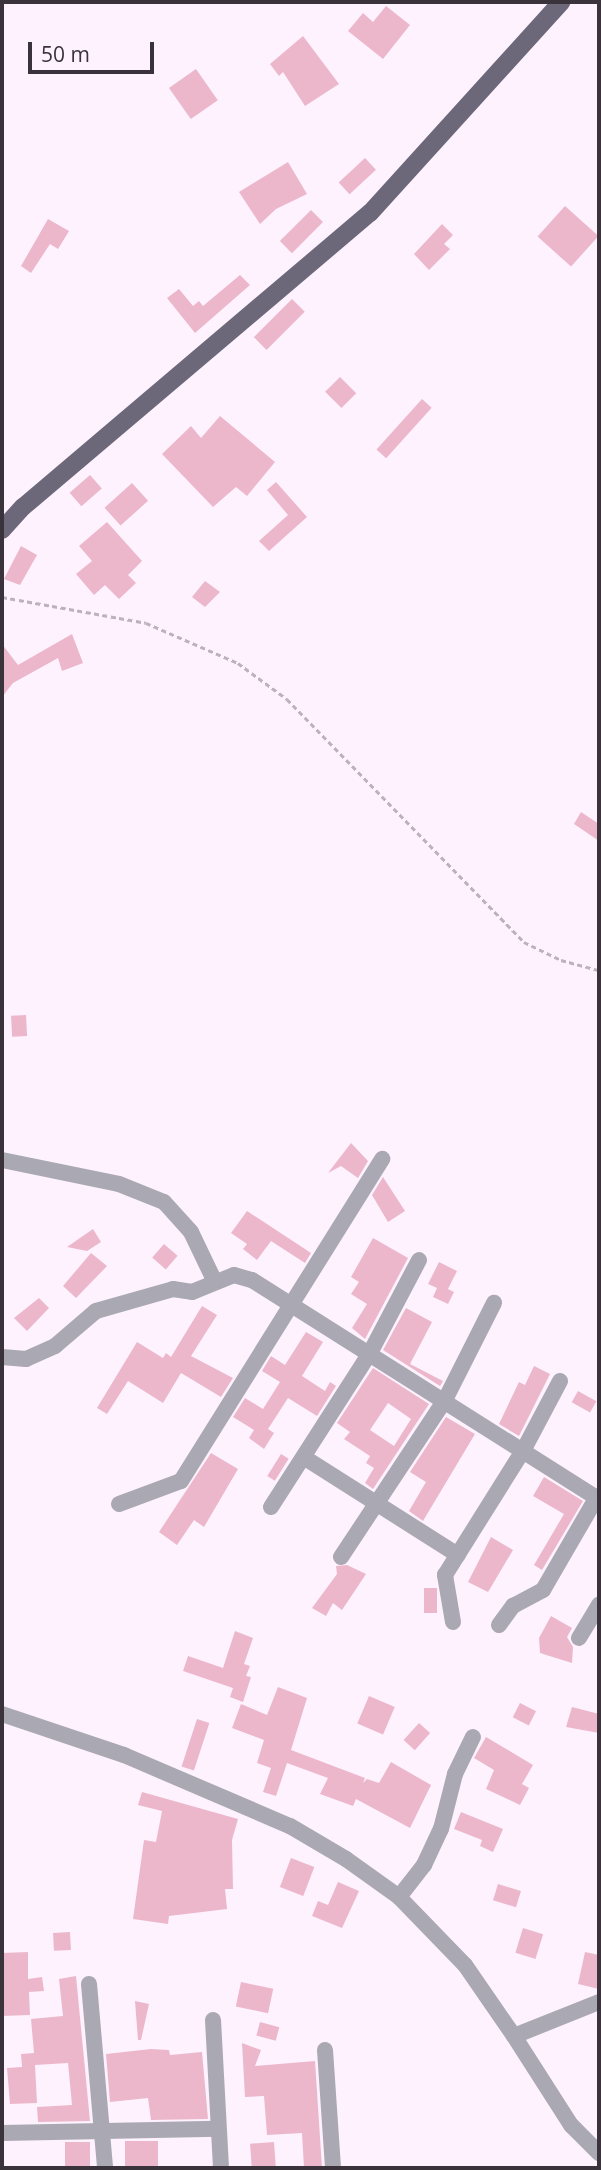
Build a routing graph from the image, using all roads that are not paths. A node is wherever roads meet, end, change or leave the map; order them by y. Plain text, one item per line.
1 (561, 2) edge
2 (2, 530) edge
3 (382, 1158) dead end
4 (2, 1160) edge
5 (419, 1259) dead end
6 (214, 1280) junction
7 (494, 1303) dead end
8 (292, 1307) junction
9 (370, 1353) junction
10 (2, 1357) edge
11 (560, 1381) dead end
12 (444, 1400) junction
13 (524, 1449) junction
14 (305, 1458) junction
15 (598, 1498) edge
16 (119, 1504) dead end
17 (377, 1504) junction
18 (271, 1507) dead end
19 (458, 1555) junction
20 (341, 1557) dead end
21 (599, 1605) edge
22 (453, 1622) dead end
23 (499, 1625) dead end
24 (579, 1638) dead end
25 (2, 1714) edge
26 (473, 1737) dead end
27 (399, 1897) junction
28 (89, 1984) dead end
29 (599, 2002) edge
30 (213, 2020) dead end
31 (514, 2036) junction
32 (325, 2050) dead end
33 (218, 2129) junction
34 (103, 2131) junction
35 (2, 2133) edge
36 (599, 2153) edge
37 (105, 2168) edge
38 (221, 2168) edge
39 (333, 2168) edge

1 - 2 main road
3 - 8 street
4 - 6 street
5 - 9 street
6 - 8 street
6 - 10 street
7 - 12 street
8 - 9 street
8 - 16 street
9 - 12 street
9 - 14 street
11 - 13 street
12 - 13 street
12 - 17 street
13 - 15 street
13 - 19 street
14 - 17 street
14 - 18 street
15 - 23 street
17 - 19 street
17 - 20 street
19 - 22 street
21 - 24 street
25 - 27 street
26 - 27 street
27 - 31 street
28 - 34 street
29 - 31 street
30 - 33 street
31 - 36 street
32 - 39 street
33 - 34 street
33 - 38 street
34 - 35 street
34 - 37 street

